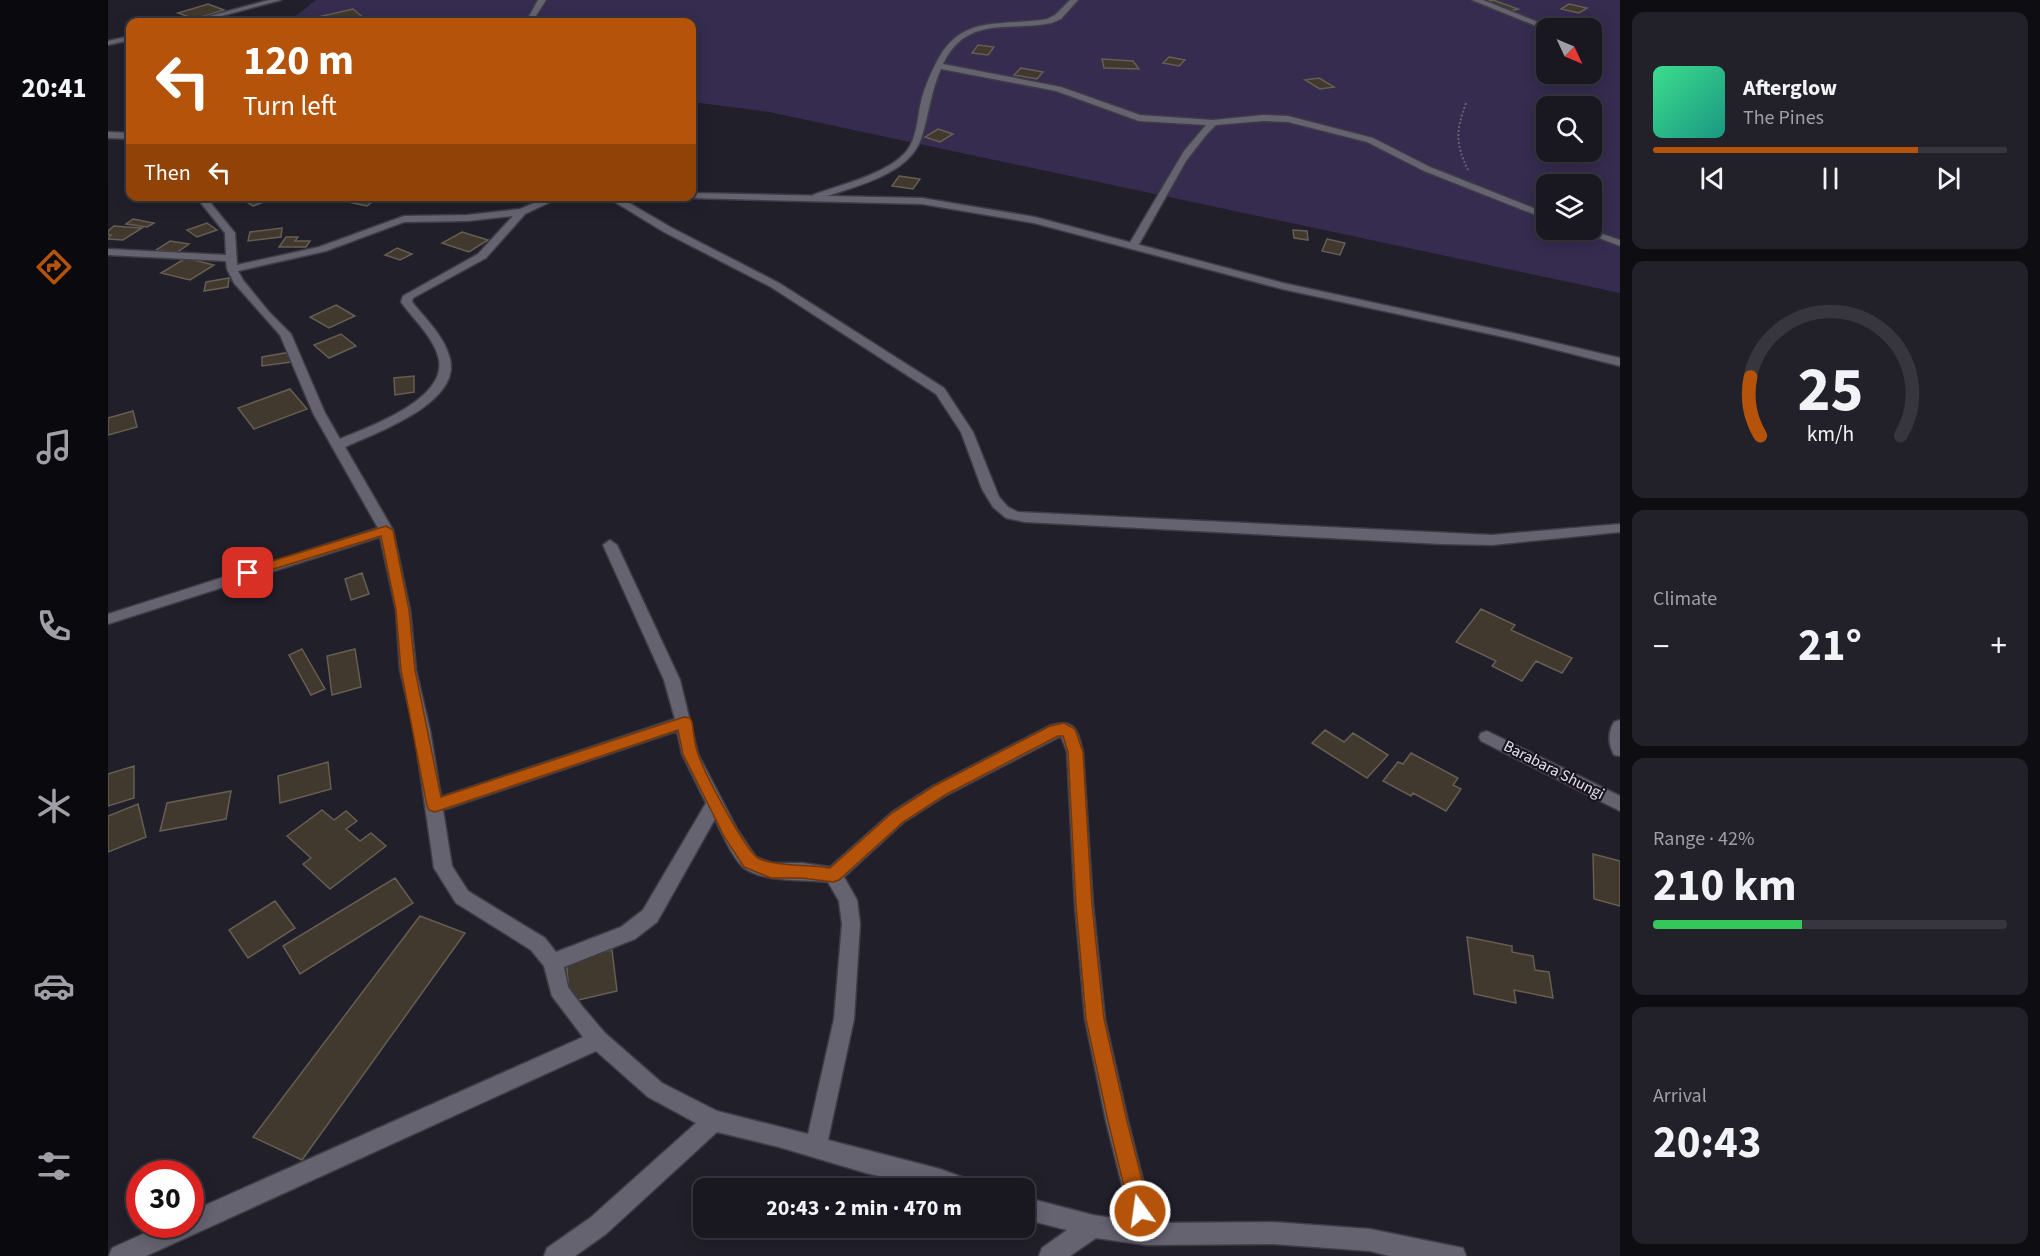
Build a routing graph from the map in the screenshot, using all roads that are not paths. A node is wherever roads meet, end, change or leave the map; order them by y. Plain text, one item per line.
1 (277, 0) edge
2 (542, 0) edge
3 (1074, 0) edge
4 (1476, 0) edge
5 (207, 18) edge
6 (531, 18) edge
7 (1536, 23) edge
8 (126, 39) edge
9 (108, 43) edge
10 (939, 66) junction
11 (1213, 123) junction
12 (108, 135) edge
13 (126, 136) edge
14 (696, 196) edge
15 (816, 197) junction
16 (204, 201) edge
17 (547, 201) edge
18 (618, 201) edge
19 (522, 212) junction
20 (1536, 212) edge
21 (1602, 237) edge
22 (1620, 243) edge
23 (1133, 246) junction
24 (108, 252) edge
25 (232, 263) junction
26 (1620, 362) edge
27 (338, 445) junction
28 (1620, 528) edge
29 (386, 530) junction
30 (610, 545) dead end
31 (108, 619) edge
32 (684, 722) junction
33 (1620, 726) edge
34 (1487, 736) dead end
35 (1620, 750) edge
36 (715, 803) junction
37 (1620, 804) edge
38 (435, 806) junction
39 (833, 875) junction
40 (553, 962) junction
41 (598, 1040) junction
42 (714, 1121) junction
43 (816, 1147) junction
44 (932, 1178) edge
45 (1035, 1211) edge
46 (204, 1218) edge
47 (1093, 1226) junction
48 (1146, 1234) junction
49 (159, 1238) edge
50 (120, 1256) edge
51 (555, 1256) edge
52 (1050, 1256) edge
53 (1455, 1256) edge

1 - 5 street
2 - 6 street
3 - 10 street
4 - 7 street
8 - 9 street
10 - 11 street
10 - 15 street
11 - 20 street
11 - 23 street
12 - 13 street
14 - 15 street
15 - 23 street
16 - 25 street
17 - 19 street
18 - 28 street
19 - 25 street
19 - 27 street
21 - 22 street
23 - 26 street
24 - 25 street
25 - 27 street
27 - 29 street
29 - 31 street
29 - 38 street
30 - 32 street
32 - 36 street
32 - 38 street
33 - 35 street
34 - 37 street, Barabara Shungi
36 - 39 street
36 - 40 street
38 - 40 street
39 - 43 street
39 - 48 street
40 - 41 street
41 - 42 street
41 - 46 street
42 - 43 street
42 - 51 street
43 - 44 street
45 - 47 street
47 - 48 street
47 - 52 street
48 - 53 street
49 - 50 street

